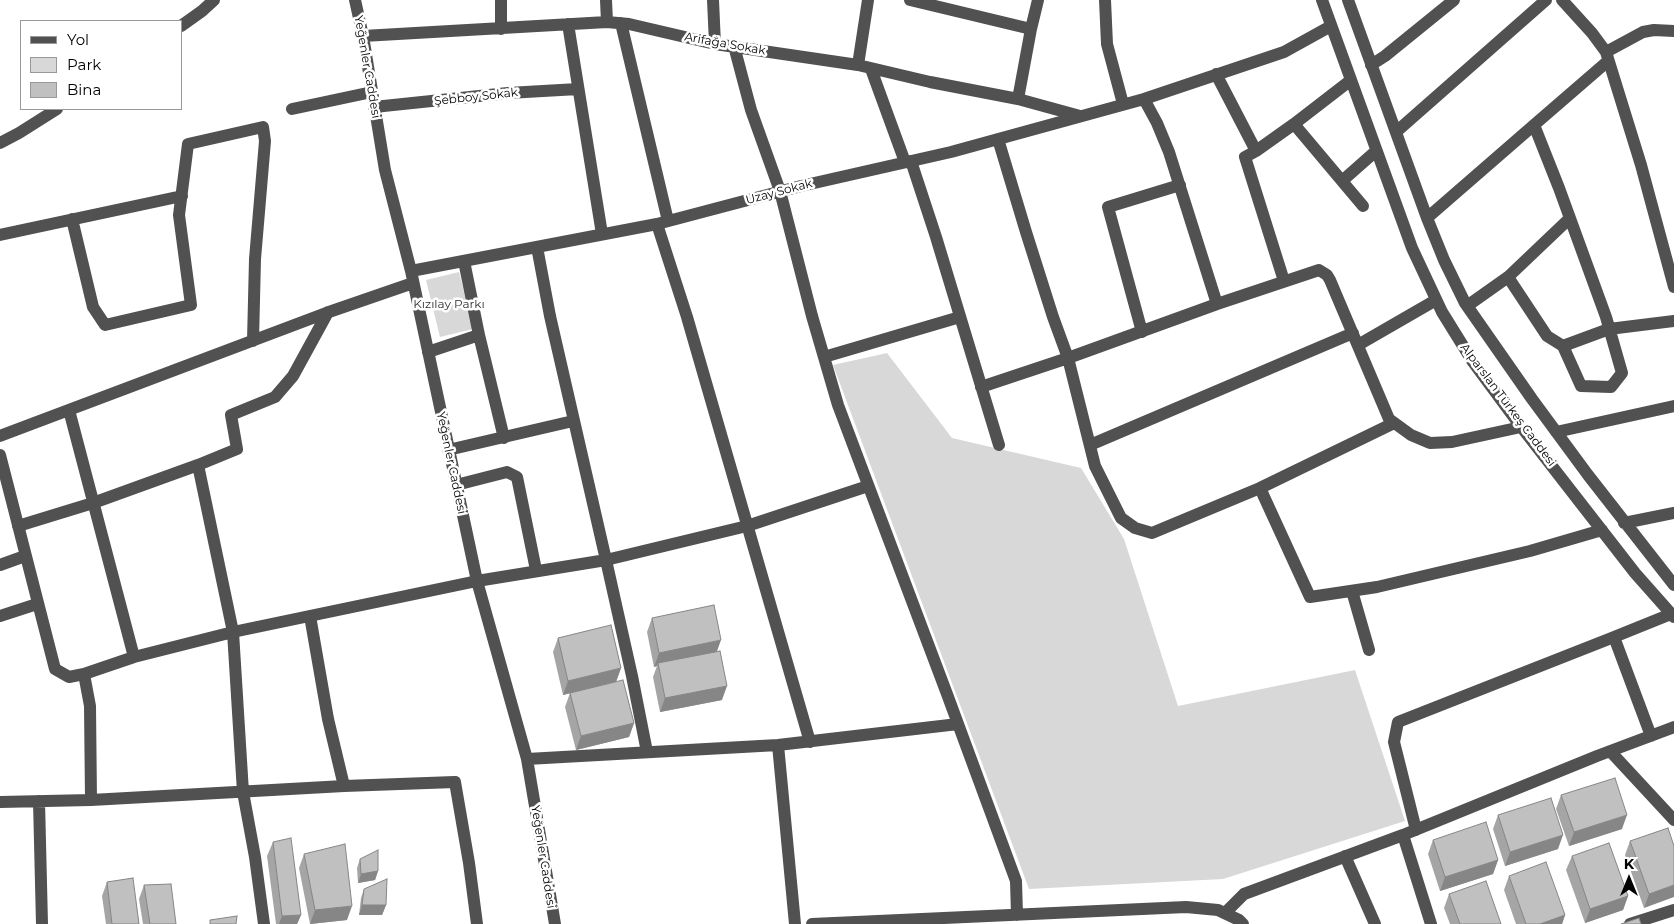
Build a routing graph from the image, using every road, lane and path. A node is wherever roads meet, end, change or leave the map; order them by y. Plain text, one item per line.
1 (214, 0) edge
2 (355, 0) edge
3 (500, 0) edge
4 (606, 0) edge
5 (713, 0) edge
6 (868, 0) edge
7 (910, 0) edge
8 (1038, 0) edge
9 (1105, 0) edge
10 (1322, 0) edge
11 (1348, 0) edge
12 (1454, 0) edge
13 (1546, 0) edge
14 (1562, 0) edge
15 (200, 6) edge
16 (607, 22) junction
17 (620, 23) junction
18 (568, 24) junction
19 (182, 25) edge
20 (1331, 26) junction
21 (501, 29) junction
22 (1030, 29) junction
23 (1674, 31) edge
24 (363, 36) junction
25 (715, 44) junction
26 (734, 46) junction
27 (1607, 56) junction
28 (1371, 65) junction
29 (858, 66) junction
30 (871, 69) junction
31 (1216, 74) junction
32 (1351, 80) junction
33 (578, 89) junction
34 (372, 92) junction
35 (1018, 99) junction
36 (1144, 99) junction
37 (1123, 104) junction
38 (374, 107) junction
39 (292, 109) dead end
40 (55, 110) edge
41 (1081, 116) junction
42 (1294, 124) junction
43 (1534, 125) junction
44 (1396, 132) junction
45 (998, 139) junction
46 (0, 142) edge
47 (1256, 151) junction
48 (1376, 151) junction
49 (908, 162) junction
50 (1342, 181) junction
51 (1180, 185) junction
52 (780, 191) junction
53 (182, 196) junction
54 (1363, 206) dead end
55 (1427, 218) junction
56 (1570, 218) junction
57 (72, 219) junction
58 (662, 223) junction
59 (602, 234) junction
60 (0, 235) edge
61 (537, 247) junction
62 (464, 261) junction
63 (412, 277) junction
64 (1508, 277) junction
65 (1284, 281) junction
66 (1674, 287) edge
67 (1436, 300) junction
68 (1217, 304) junction
69 (1467, 306) junction
70 (328, 312) junction
71 (960, 317) junction
72 (1674, 320) edge
73 (1609, 329) junction
74 (1142, 332) junction
75 (479, 335) junction
76 (1356, 339) junction
77 (253, 341) junction
78 (1563, 346) junction
79 (428, 352) junction
80 (824, 357) junction
81 (1068, 358) junction
82 (982, 388) junction
83 (1674, 406) edge
84 (69, 410) junction
85 (573, 421) junction
86 (1394, 423) junction
87 (1522, 427) junction
88 (1556, 432) junction
89 (0, 436) edge
90 (504, 438) junction
91 (1000, 445) dead end
92 (1090, 445) junction
93 (448, 450) junction
94 (0, 455) edge
95 (198, 465) junction
96 (456, 485) junction
97 (868, 486) junction
98 (1260, 488) junction
99 (93, 503) junction
100 (1674, 513) edge
101 (1624, 523) junction
102 (18, 526) junction
103 (747, 526) junction
104 (1602, 530) junction
105 (25, 556) junction
106 (606, 560) junction
107 (0, 565) edge
108 (536, 570) junction
109 (477, 581) junction
110 (1674, 585) edge
111 (1352, 591) junction
112 (37, 604) junction
113 (1673, 615) edge
114 (0, 616) edge
115 (310, 616) junction
116 (233, 632) junction
117 (1614, 637) junction
118 (1369, 650) dead end
119 (134, 657) junction
120 (84, 674) junction
121 (958, 724) junction
122 (1674, 727) edge
123 (1651, 736) junction
124 (810, 742) junction
125 (778, 745) junction
126 (1610, 751) junction
127 (647, 752) junction
128 (527, 758) junction
129 (344, 786) junction
130 (243, 792) junction
131 (91, 800) junction
132 (39, 801) junction
133 (0, 802) edge
134 (1674, 820) edge
135 (1416, 830) junction
136 (1403, 835) junction
137 (1345, 856) junction
138 (1674, 910) edge
139 (1225, 913) junction
140 (1017, 915) junction
141 (1078, 918) edge
142 (946, 921) edge
143 (42, 924) edge
144 (264, 924) edge
145 (477, 924) edge
146 (554, 924) edge
147 (795, 924) edge
148 (812, 924) edge
149 (1243, 924) edge
150 (1375, 924) edge
151 (1432, 924) edge
152 (1630, 924) edge

1 - 15 street
2 - 24 street, Yeğenler Caddesi
3 - 21 street
4 - 16 street
5 - 25 street
6 - 29 street
7 - 22 street
8 - 22 street
9 - 37 street
10 - 20 street, Alparslan Türkeş Caddesi
11 - 28 street, Alparslan Türkeş Caddesi
12 - 28 street
13 - 44 street
14 - 27 street
15 - 19 street
16 - 17 street, Arifağa Sokak
16 - 18 street, Arifağa Sokak
17 - 25 street, Arifağa Sokak
17 - 58 street
18 - 21 street, Arifağa Sokak
18 - 33 street
20 - 31 street, Uzay Sokak
20 - 32 street, Alparslan Türkeş Caddesi
21 - 24 street, Arifağa Sokak
22 - 35 street
23 - 27 street
24 - 34 street, Yeğenler Caddesi
25 - 26 street, Arifağa Sokak
26 - 29 street, Arifağa Sokak
26 - 52 street
27 - 43 street
27 - 66 street
28 - 44 street, Alparslan Türkeş Caddesi
29 - 30 street, Arifağa Sokak
30 - 35 street, Arifağa Sokak
30 - 49 street
31 - 36 street, Uzay Sokak
31 - 47 street
32 - 42 street
32 - 48 street, Alparslan Türkeş Caddesi
33 - 38 street, Şebboy Sokak
33 - 59 street
34 - 38 street, Yeğenler Caddesi
34 - 39 street
35 - 41 street, Arifağa Sokak
36 - 37 street, Uzay Sokak
36 - 51 street
37 - 41 street, Uzay Sokak
38 - 63 street, Yeğenler Caddesi
40 - 46 street
41 - 45 street, Uzay Sokak
42 - 47 street
42 - 50 street
43 - 55 street
43 - 56 street
44 - 55 street, Alparslan Türkeş Caddesi
45 - 49 street, Uzay Sokak
45 - 81 street
47 - 65 street
48 - 50 street
48 - 67 street, Alparslan Türkeş Caddesi
49 - 52 street, Uzay Sokak
49 - 71 street
50 - 54 street
51 - 68 street
51 - 74 street
52 - 58 street, Uzay Sokak
52 - 80 street
53 - 57 street
53 - 57 street
53 - 77 street
55 - 69 street, Alparslan Türkeş Caddesi
56 - 64 street
56 - 73 street
57 - 60 street
58 - 59 street, Uzay Sokak
58 - 103 street
59 - 61 street, Uzay Sokak
61 - 62 street, Uzay Sokak
61 - 85 street
62 - 63 street, Uzay Sokak
62 - 75 street
63 - 70 street, Uzay Sokak
63 - 79 street, Yeğenler Caddesi
64 - 69 street
64 - 78 street
65 - 68 street
65 - 76 street
67 - 76 street
67 - 87 street, Alparslan Türkeş Caddesi
68 - 74 street
69 - 88 street, Alparslan Türkeş Caddesi
70 - 77 street, Uzay Sokak
70 - 95 street
71 - 80 street
71 - 82 street
72 - 73 street
73 - 78 street
73 - 78 street
74 - 81 street
75 - 79 street
75 - 90 street
76 - 86 street
76 - 92 street
77 - 84 street, Uzay Sokak
79 - 93 street, Yeğenler Caddesi
80 - 97 street
81 - 82 street
81 - 92 street
82 - 91 street
83 - 88 street
84 - 89 street, Uzay Sokak
84 - 99 street
85 - 90 street
85 - 106 street
86 - 87 street
86 - 98 street
87 - 104 street, Alparslan Türkeş Caddesi
88 - 101 street, Alparslan Türkeş Caddesi
90 - 93 street
92 - 98 street
93 - 96 street, Yeğenler Caddesi
94 - 102 street
95 - 99 street
95 - 116 street
96 - 108 street
96 - 109 street, Yeğenler Caddesi
97 - 103 street
97 - 121 street
98 - 111 street
99 - 102 street
99 - 119 street
100 - 101 street
101 - 110 street, Alparslan Türkeş Caddesi
102 - 105 street
103 - 106 street
103 - 124 street
104 - 111 street
104 - 113 street, Alparslan Türkeş Caddesi
105 - 107 street
105 - 112 street
106 - 108 street
106 - 127 street
108 - 109 street
109 - 115 street
109 - 128 street, Yeğenler Caddesi
111 - 118 street
112 - 114 street
112 - 120 street
113 - 117 street
115 - 116 street
115 - 129 street
116 - 119 street
116 - 130 street
117 - 123 street
117 - 135 street
119 - 120 street
120 - 131 street
121 - 124 street
121 - 140 street
122 - 123 street
123 - 126 street
124 - 125 street
125 - 127 street
125 - 147 street
126 - 134 street
126 - 135 street
127 - 128 street
128 - 146 street, Yeğenler Caddesi
129 - 130 street
129 - 145 street
130 - 131 street
130 - 144 street
131 - 132 street
132 - 133 street
132 - 143 street
135 - 136 street
136 - 137 street
136 - 151 street
137 - 139 street
137 - 150 street
138 - 152 street
139 - 141 street
139 - 149 street
140 - 141 street
140 - 142 street
142 - 148 street

